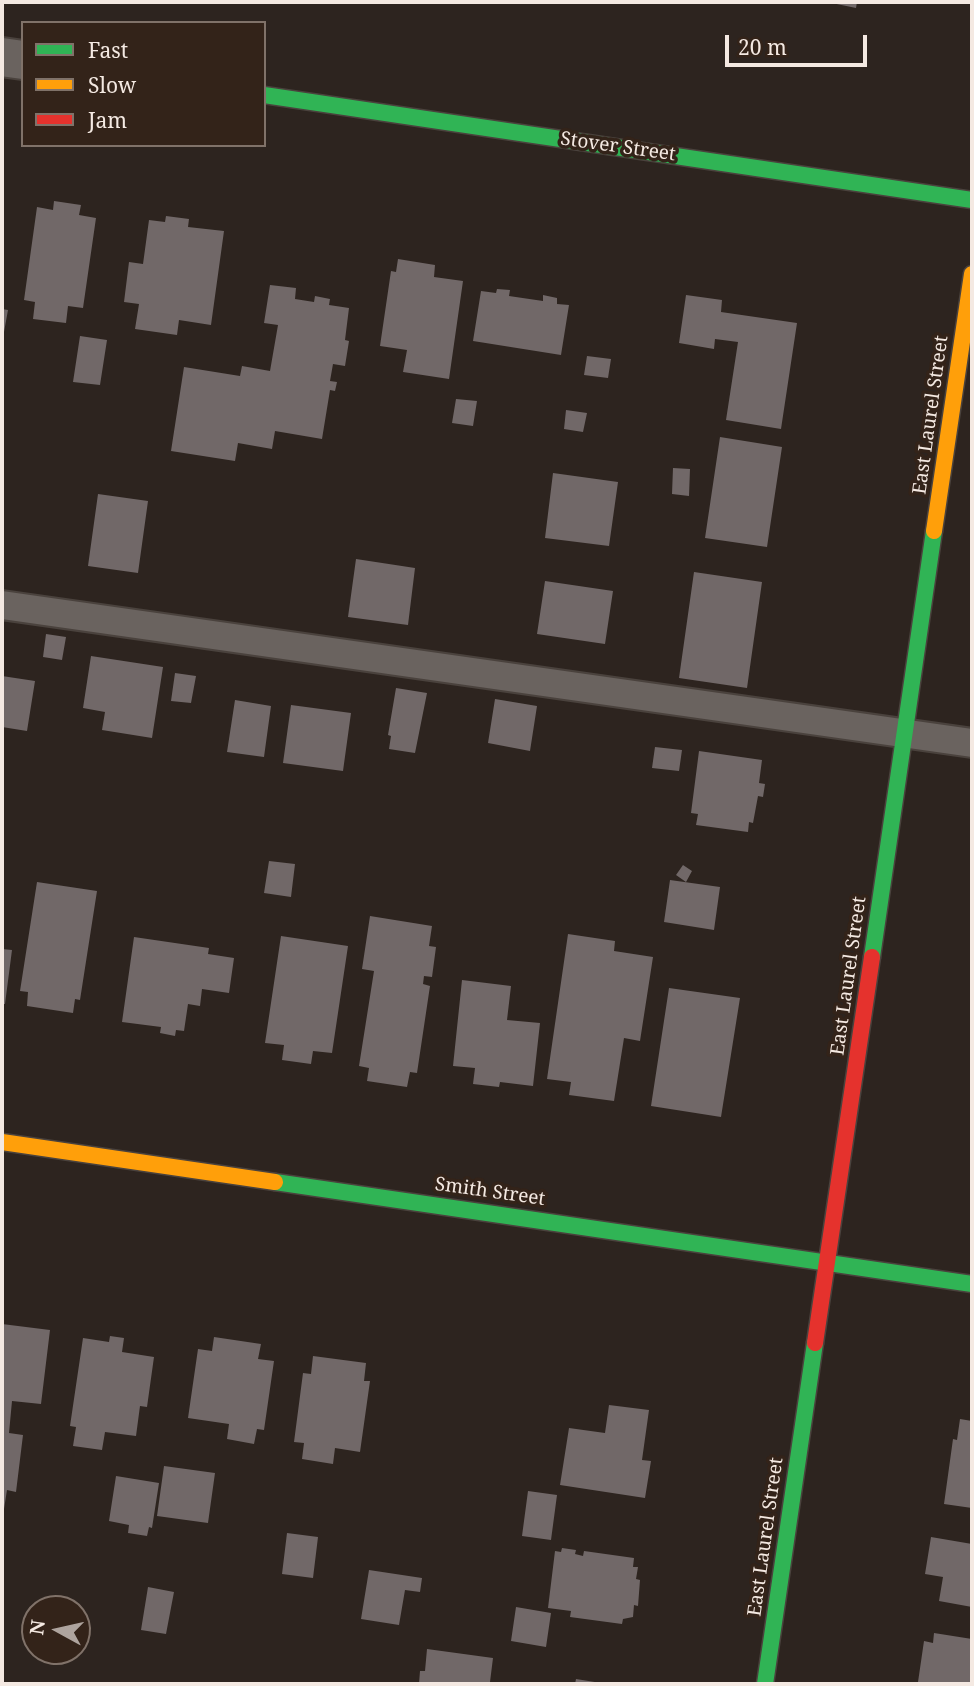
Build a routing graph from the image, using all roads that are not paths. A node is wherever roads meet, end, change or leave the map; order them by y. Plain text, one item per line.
1 (2, 57) edge
2 (21, 60) edge
3 (266, 95) edge
4 (972, 200) edge
5 (972, 274) edge
6 (2, 605) edge
7 (906, 734) junction
8 (972, 743) edge
9 (2, 1142) edge
10 (828, 1262) junction
11 (972, 1284) edge
12 (765, 1684) edge

1 - 2 street
3 - 4 street, Stover Street
5 - 7 street, East Laurel Street
6 - 7 lane
7 - 8 lane
7 - 10 street, East Laurel Street
9 - 10 street, Smith Street
10 - 11 street, Smith Street
10 - 12 street, East Laurel Street

